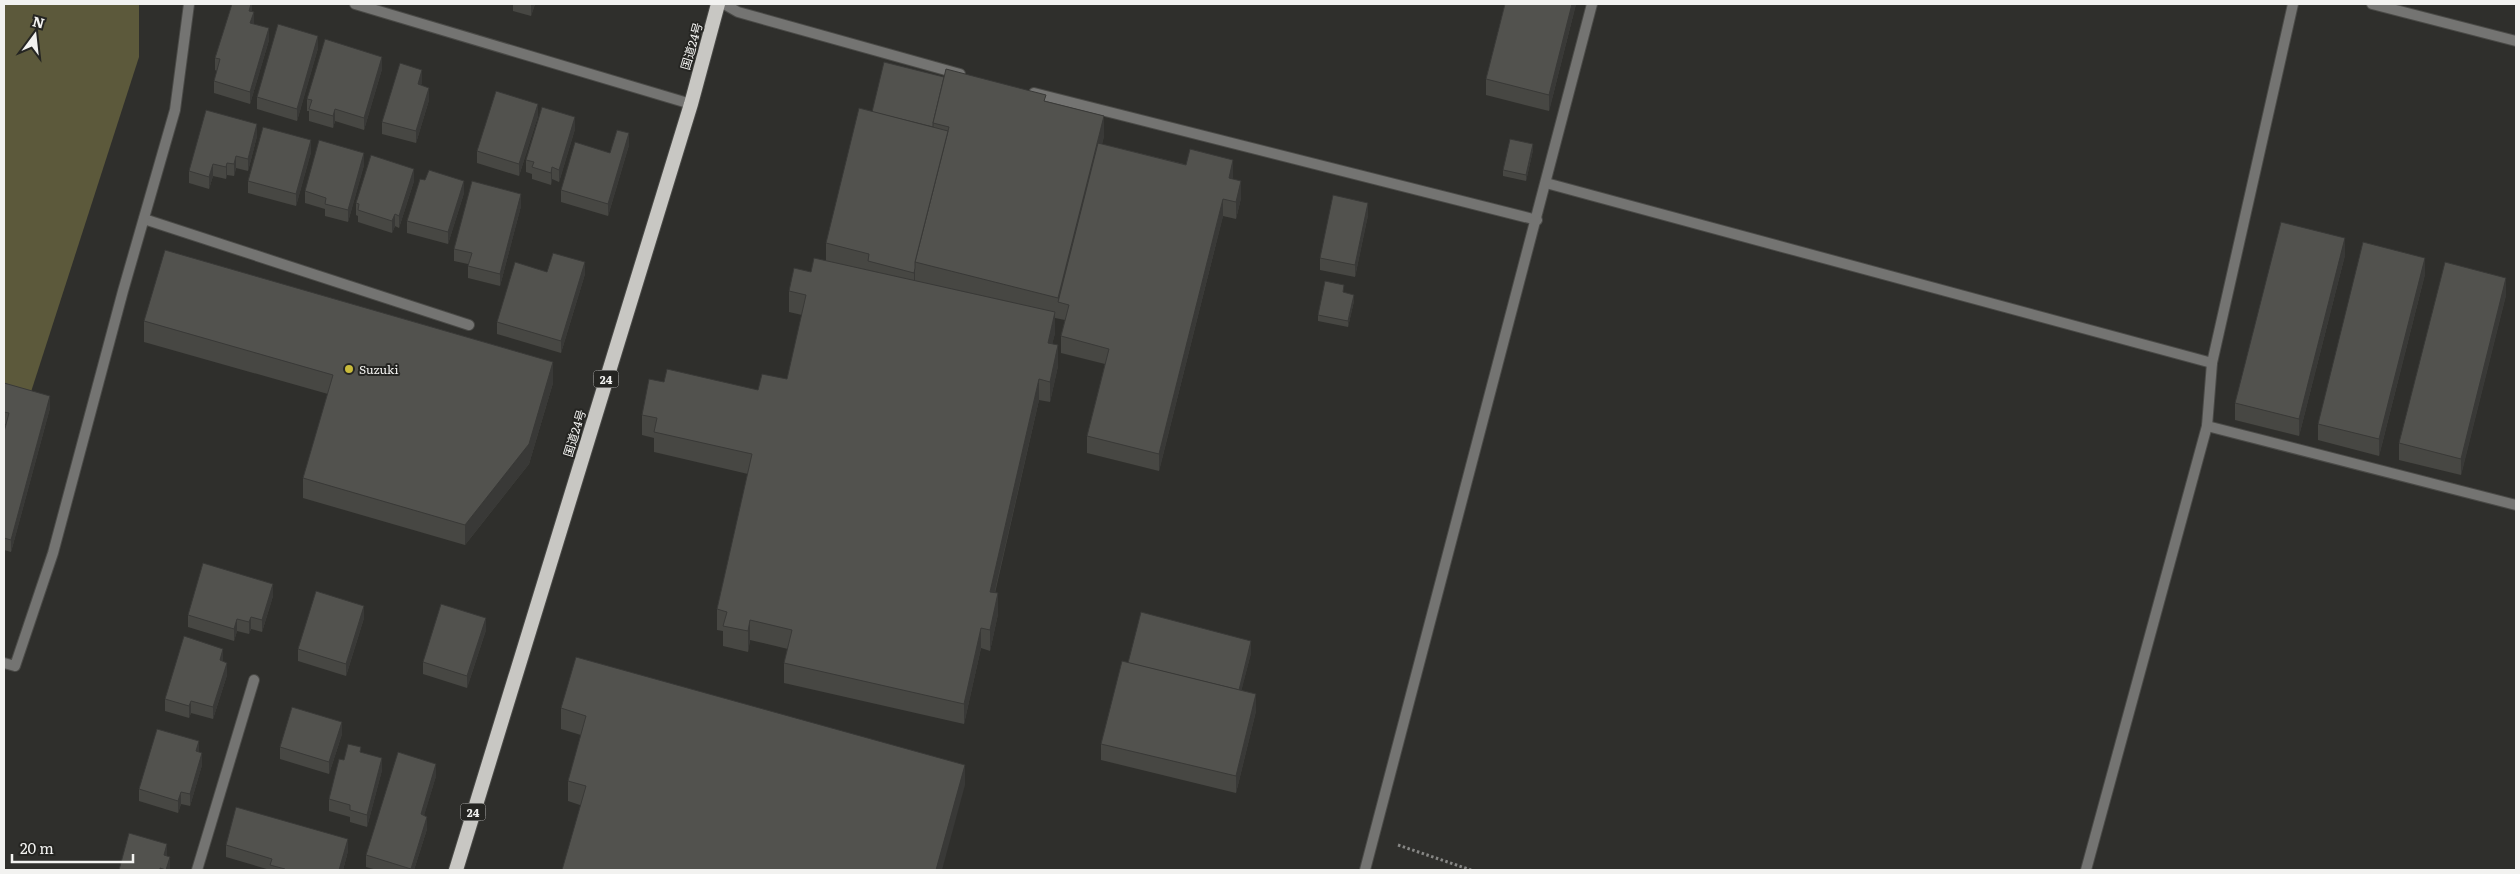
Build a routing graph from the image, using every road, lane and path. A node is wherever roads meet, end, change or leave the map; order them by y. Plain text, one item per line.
1 (188, 4) edge
2 (355, 4) edge
3 (718, 4) edge
4 (724, 4) edge
5 (1592, 4) edge
6 (2293, 4) edge
7 (2372, 4) edge
8 (2516, 41) edge
9 (970, 76) edge
10 (1028, 91) edge
11 (690, 104) junction
12 (1546, 183) junction
13 (144, 219) junction
14 (1536, 220) junction
15 (469, 325) dead end
16 (2212, 363) junction
17 (2207, 426) junction
18 (2516, 505) edge
19 (4, 663) edge
20 (254, 680) dead end
21 (1374, 837) junction
22 (197, 870) edge
23 (456, 870) edge
24 (1365, 870) edge
25 (1470, 870) edge
26 (2086, 870) edge

1 - 13 street
2 - 11 street
3 - 11 highway, 国道24号 / 24
4 - 9 street
5 - 12 street
6 - 16 street
7 - 8 street
10 - 14 street
11 - 23 highway, 国道24号 / 24
12 - 14 street
12 - 16 street
13 - 15 street
13 - 19 street
14 - 21 street
16 - 17 street
17 - 18 street
17 - 26 street
20 - 22 street
21 - 24 street
21 - 25 path

